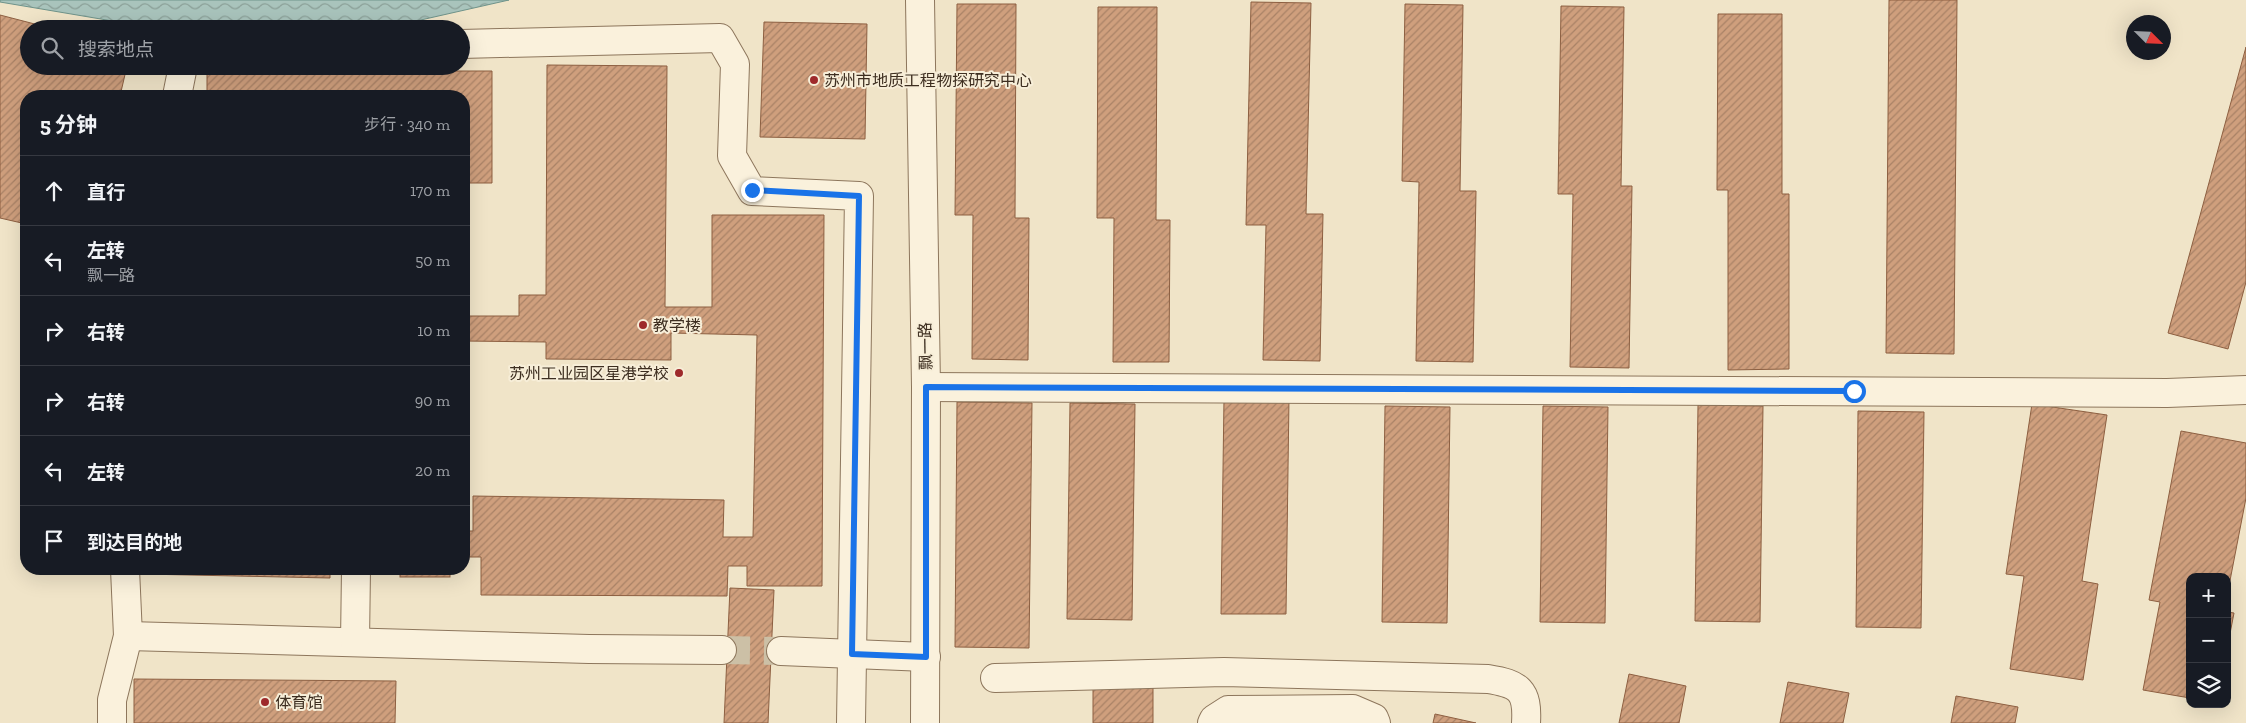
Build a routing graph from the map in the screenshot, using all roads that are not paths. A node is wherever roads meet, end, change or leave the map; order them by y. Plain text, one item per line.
1 (920, 0) edge
2 (470, 44) edge
3 (181, 75) edge
4 (178, 90) edge
5 (926, 387) junction
6 (2246, 390) edge
7 (126, 575) edge
8 (356, 575) edge
9 (128, 636) junction
10 (355, 642) junction
11 (722, 650) tunnel mouth
12 (781, 651) tunnel mouth
13 (852, 654) junction
14 (926, 657) junction
15 (995, 678) dead end
16 (112, 723) edge
17 (851, 723) edge
18 (925, 723) edge
19 (1212, 723) edge
20 (1376, 723) edge
21 (1526, 723) edge

1 - 5 street, 飘一路
2 - 13 street
3 - 4 street
5 - 6 street
5 - 14 street, 飘一路
7 - 9 street
8 - 10 street
9 - 10 street
9 - 16 street
10 - 11 street
12 - 13 street
13 - 14 street
13 - 17 street
14 - 18 street, 飘一路
15 - 21 street
19 - 20 street

